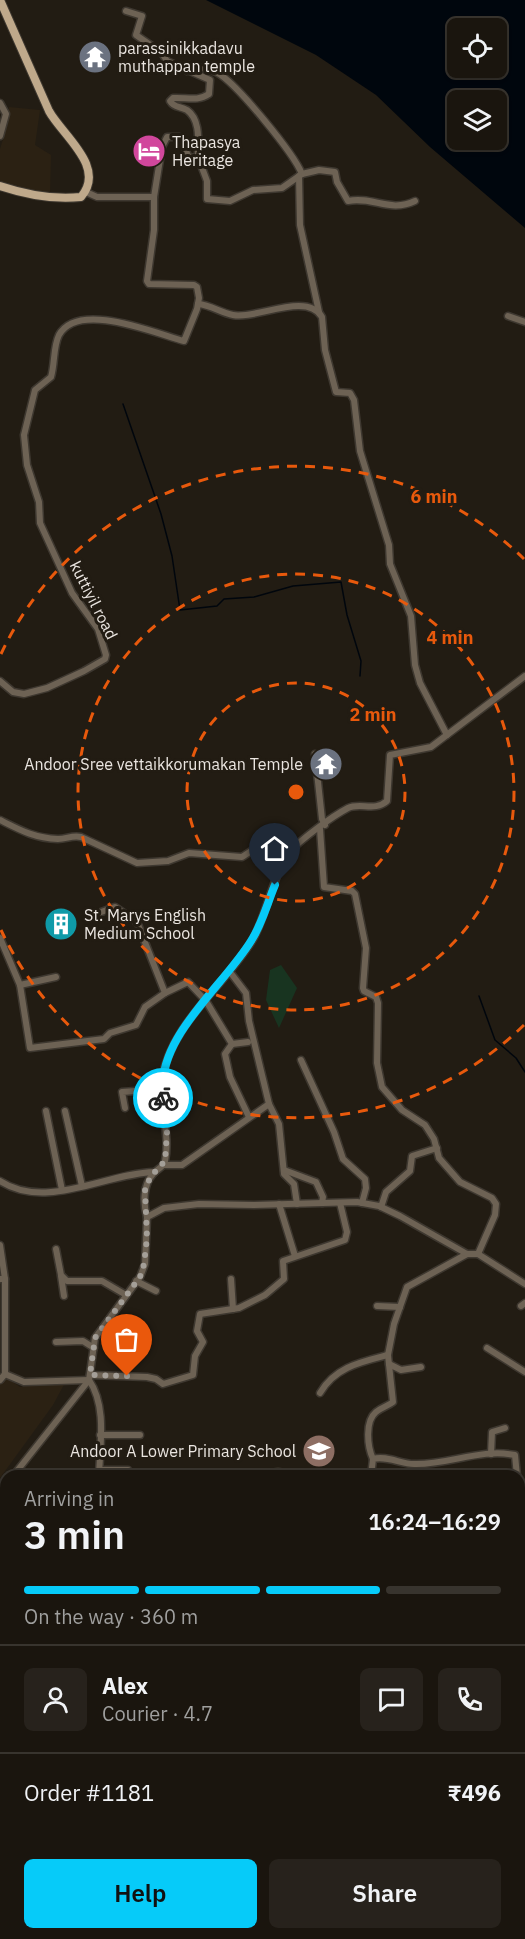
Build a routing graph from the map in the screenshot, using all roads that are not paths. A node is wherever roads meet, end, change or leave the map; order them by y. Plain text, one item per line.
1 (0, 0) edge
2 (126, 11) dead end
3 (187, 71) junction
4 (0, 103) edge
5 (0, 136) edge
6 (198, 157) junction
7 (301, 175) junction
8 (0, 186) edge
9 (86, 192) junction
10 (154, 197) junction
11 (415, 201) dead end
12 (198, 304) junction
13 (319, 312) junction
14 (508, 316) dead end
15 (525, 322) edge
16 (525, 676) edge
17 (0, 681) edge
18 (447, 735) junction
19 (315, 754) dead end
20 (0, 820) edge
21 (323, 827) junction
22 (295, 848) junction
23 (93, 915) dead end
24 (0, 938) edge
25 (230, 972) junction
26 (56, 977) dead end
27 (20, 985) junction
28 (165, 993) junction
29 (206, 1001) junction
30 (248, 1042) dead end
31 (232, 1044) junction
32 (301, 1060) dead end
33 (162, 1089) junction
34 (269, 1104) junction
35 (125, 1108) dead end
36 (46, 1111) dead end
37 (64, 1111) dead end
38 (249, 1117) junction
39 (436, 1148) junction
40 (164, 1165) junction
41 (284, 1170) junction
42 (155, 1172) junction
43 (1, 1183) edge
44 (82, 1186) junction
45 (62, 1190) junction
46 (322, 1203) junction
47 (340, 1203) junction
48 (362, 1203) junction
49 (279, 1204) junction
50 (297, 1204) junction
51 (381, 1207) junction
52 (147, 1217) junction
53 (0, 1245) edge
54 (56, 1249) dead end
55 (467, 1254) junction
56 (478, 1254) junction
57 (295, 1256) junction
58 (61, 1275) junction
59 (2, 1279) edge
60 (231, 1279) dead end
61 (136, 1281) junction
62 (525, 1284) edge
63 (156, 1291) dead end
64 (64, 1296) dead end
65 (126, 1296) junction
66 (377, 1306) dead end
67 (400, 1307) junction
68 (233, 1309) junction
69 (56, 1342) dead end
70 (93, 1348) junction
71 (488, 1348) dead end
72 (388, 1355) junction
73 (389, 1364) junction
74 (421, 1366) dead end
75 (525, 1372) edge
76 (5, 1374) junction
77 (90, 1377) junction
78 (0, 1380) edge
79 (320, 1393) dead end
80 (505, 1428) dead end
81 (100, 1435) junction
82 (140, 1435) dead end
83 (490, 1454) junction
84 (373, 1458) junction
85 (517, 1458) junction
86 (525, 1461) edge
87 (18, 1470) edge
88 (99, 1470) edge
89 (372, 1470) edge
90 (517, 1470) edge

1 - 9 main road
2 - 3 street
3 - 6 street
3 - 7 street
4 - 5 street
6 - 7 street
6 - 10 street
7 - 11 street
7 - 13 street
8 - 9 main road
9 - 10 street
10 - 12 street
12 - 13 street
12 - 17 street, kuttiyil road
13 - 18 street
14 - 15 street
16 - 18 street
18 - 21 street
19 - 21 street
20 - 22 street
21 - 22 street
21 - 39 street
22 - 25 street
23 - 28 street
24 - 27 street
25 - 29 street
25 - 34 street
26 - 27 street
27 - 28 street
28 - 29 street
29 - 31 street
29 - 33 street
30 - 31 street
31 - 38 street
32 - 48 street
33 - 35 street
33 - 40 street
34 - 38 street
34 - 41 street
36 - 45 street
37 - 44 street
38 - 40 street
39 - 51 street
39 - 56 street
40 - 42 street
41 - 46 street
41 - 50 street
42 - 44 street
42 - 52 street
43 - 45 street
44 - 45 street
46 - 47 street
46 - 50 street
47 - 48 street
47 - 57 street
48 - 51 street
49 - 50 street
49 - 52 street
49 - 57 street
51 - 55 street
52 - 61 street
53 - 59 street
54 - 58 street
55 - 56 street
55 - 67 street
56 - 62 street
57 - 68 street
58 - 64 street
58 - 65 street
59 - 76 street
60 - 68 street
61 - 63 street
61 - 65 street
65 - 70 street
66 - 67 street
67 - 72 street
68 - 77 street
69 - 70 street
70 - 77 street
71 - 75 street
72 - 73 street
72 - 79 street
73 - 74 street
73 - 84 street
76 - 77 street
76 - 78 street
77 - 81 street
77 - 87 street
80 - 83 street
81 - 82 street
81 - 88 street
83 - 84 street
83 - 85 street
84 - 89 street
85 - 86 street
85 - 90 street

